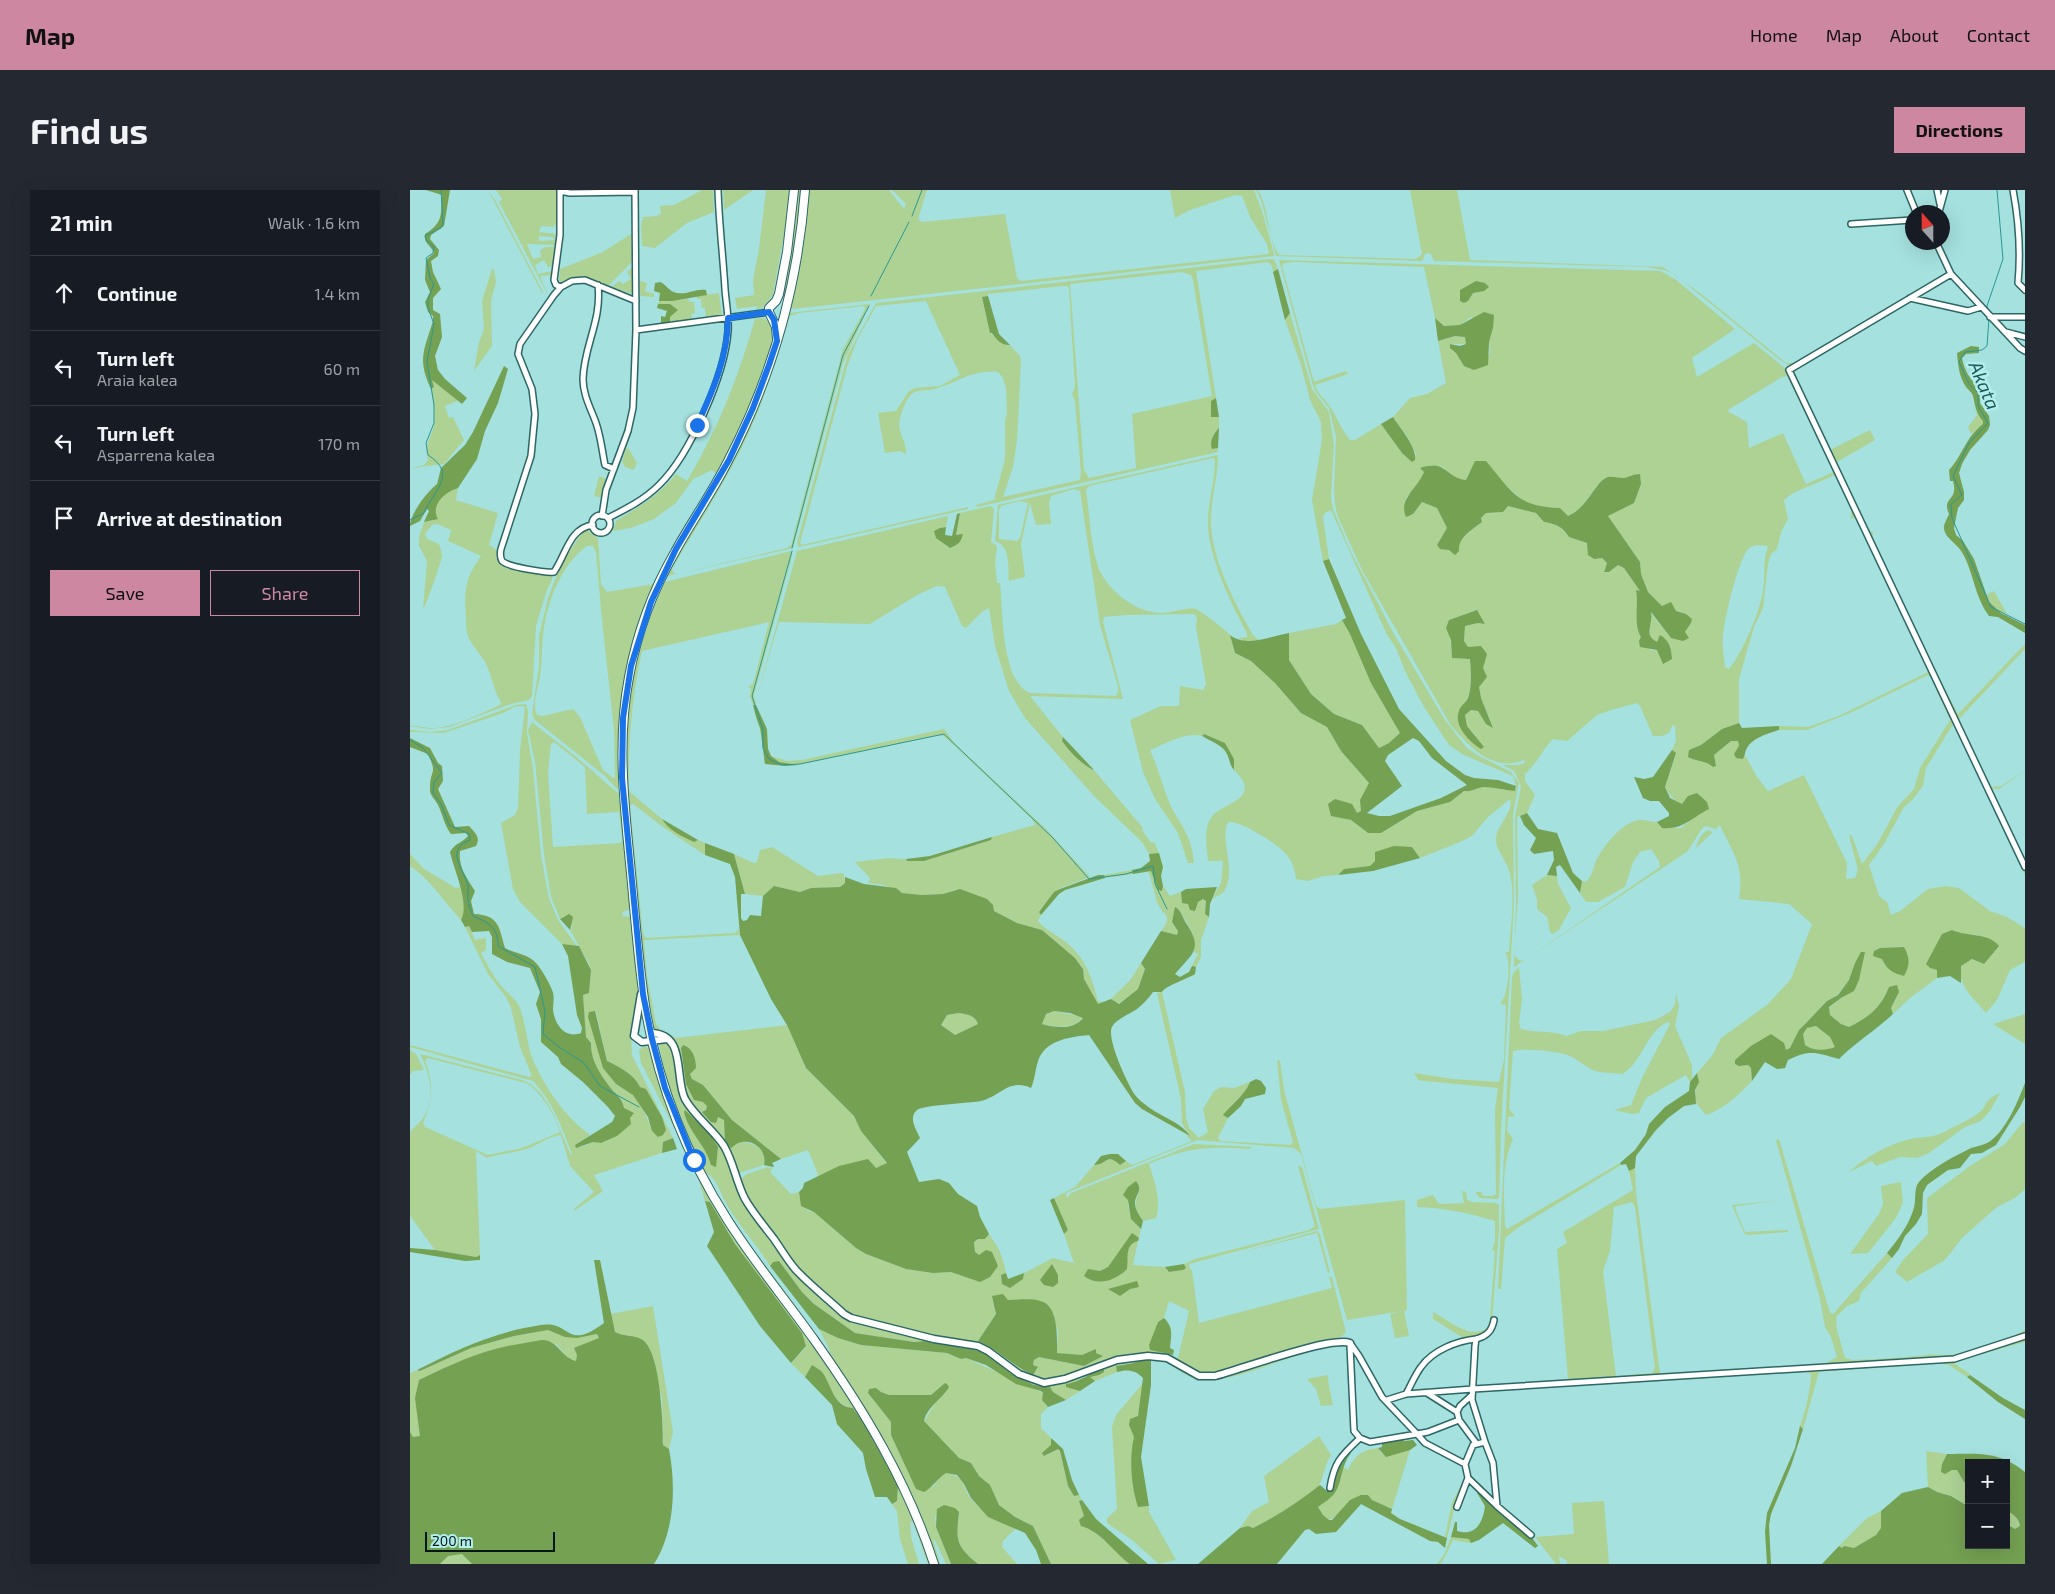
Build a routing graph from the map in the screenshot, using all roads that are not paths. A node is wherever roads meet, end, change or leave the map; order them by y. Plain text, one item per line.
1 (718, 190) edge
2 (794, 190) edge
3 (805, 190) edge
4 (1910, 190) edge
5 (1936, 190) edge
6 (1944, 190) edge
7 (2013, 190) edge
8 (560, 191) edge
9 (635, 191) edge
10 (1914, 205) edge
11 (1941, 205) edge
12 (1941, 205) edge
13 (1905, 220) edge
14 (1851, 224) dead end
15 (1940, 250) edge
16 (1951, 274) junction
17 (598, 285) junction
18 (561, 287) junction
19 (2025, 290) edge
20 (1910, 297) junction
21 (636, 301) junction
22 (776, 301) junction
23 (787, 304) junction
24 (1981, 308) junction
25 (771, 316) junction
26 (1990, 317) junction
27 (2025, 317) edge
28 (728, 318) junction
29 (784, 320) junction
30 (636, 330) junction
31 (2004, 331) junction
32 (2025, 337) edge
33 (777, 341) junction
34 (2025, 351) edge
35 (614, 469) junction
36 (602, 516) junction
37 (608, 518) junction
38 (593, 525) junction
39 (2025, 867) edge
40 (642, 986) junction
41 (651, 1036) junction
42 (661, 1038) junction
43 (670, 1039) junction
44 (656, 1057) junction
45 (1494, 1320) dead end
46 (2025, 1336) edge
47 (1476, 1339) junction
48 (1350, 1343) junction
49 (1473, 1392) junction
50 (1427, 1393) junction
51 (1406, 1394) junction
52 (1387, 1400) junction
53 (1457, 1412) junction
54 (1459, 1420) junction
55 (1417, 1434) junction
56 (1360, 1438) junction
57 (1485, 1442) junction
58 (1476, 1443) junction
59 (1465, 1464) junction
60 (1468, 1478) junction
61 (1330, 1488) dead end
62 (1496, 1506) junction
63 (1457, 1507) dead end
64 (1531, 1535) dead end
65 (934, 1564) edge

1 - 28 street
2 - 22 main road
3 - 23 main road
4 - 10 street
5 - 11 street
6 - 12 street
7 - 19 street
8 - 9 street
8 - 18 street
9 - 21 street
13 - 14 street
15 - 16 street
16 - 20 street
16 - 24 street
17 - 18 street
17 - 21 street
17 - 35 street
18 - 38 street
20 - 24 street
20 - 39 street
21 - 30 street
22 - 23 main road
22 - 25 main road
23 - 29 main road
24 - 26 street
25 - 28 street
25 - 29 main road
25 - 33 main road
26 - 27 street
26 - 31 street
28 - 30 street
28 - 37 street
29 - 33 main road
30 - 35 street
31 - 32 street
31 - 34 street
33 - 40 main road
35 - 36 street
36 - 37 street
36 - 38 street
37 - 38 street
40 - 41 main road
40 - 41 street
41 - 42 street
41 - 43 street
41 - 44 main road
42 - 43 street
42 - 44 street
43 - 48 street
44 - 65 main road
45 - 47 street
46 - 49 street
47 - 49 street
47 - 51 street
48 - 52 street
48 - 56 street
49 - 50 street
49 - 53 street
49 - 57 street
50 - 51 street
50 - 53 street
51 - 52 street
52 - 55 street
53 - 54 street
54 - 55 street
54 - 58 street
55 - 56 street
55 - 59 street
56 - 61 street
57 - 58 street
57 - 62 street
58 - 59 street
59 - 60 street
60 - 62 street
60 - 63 street
62 - 64 street

